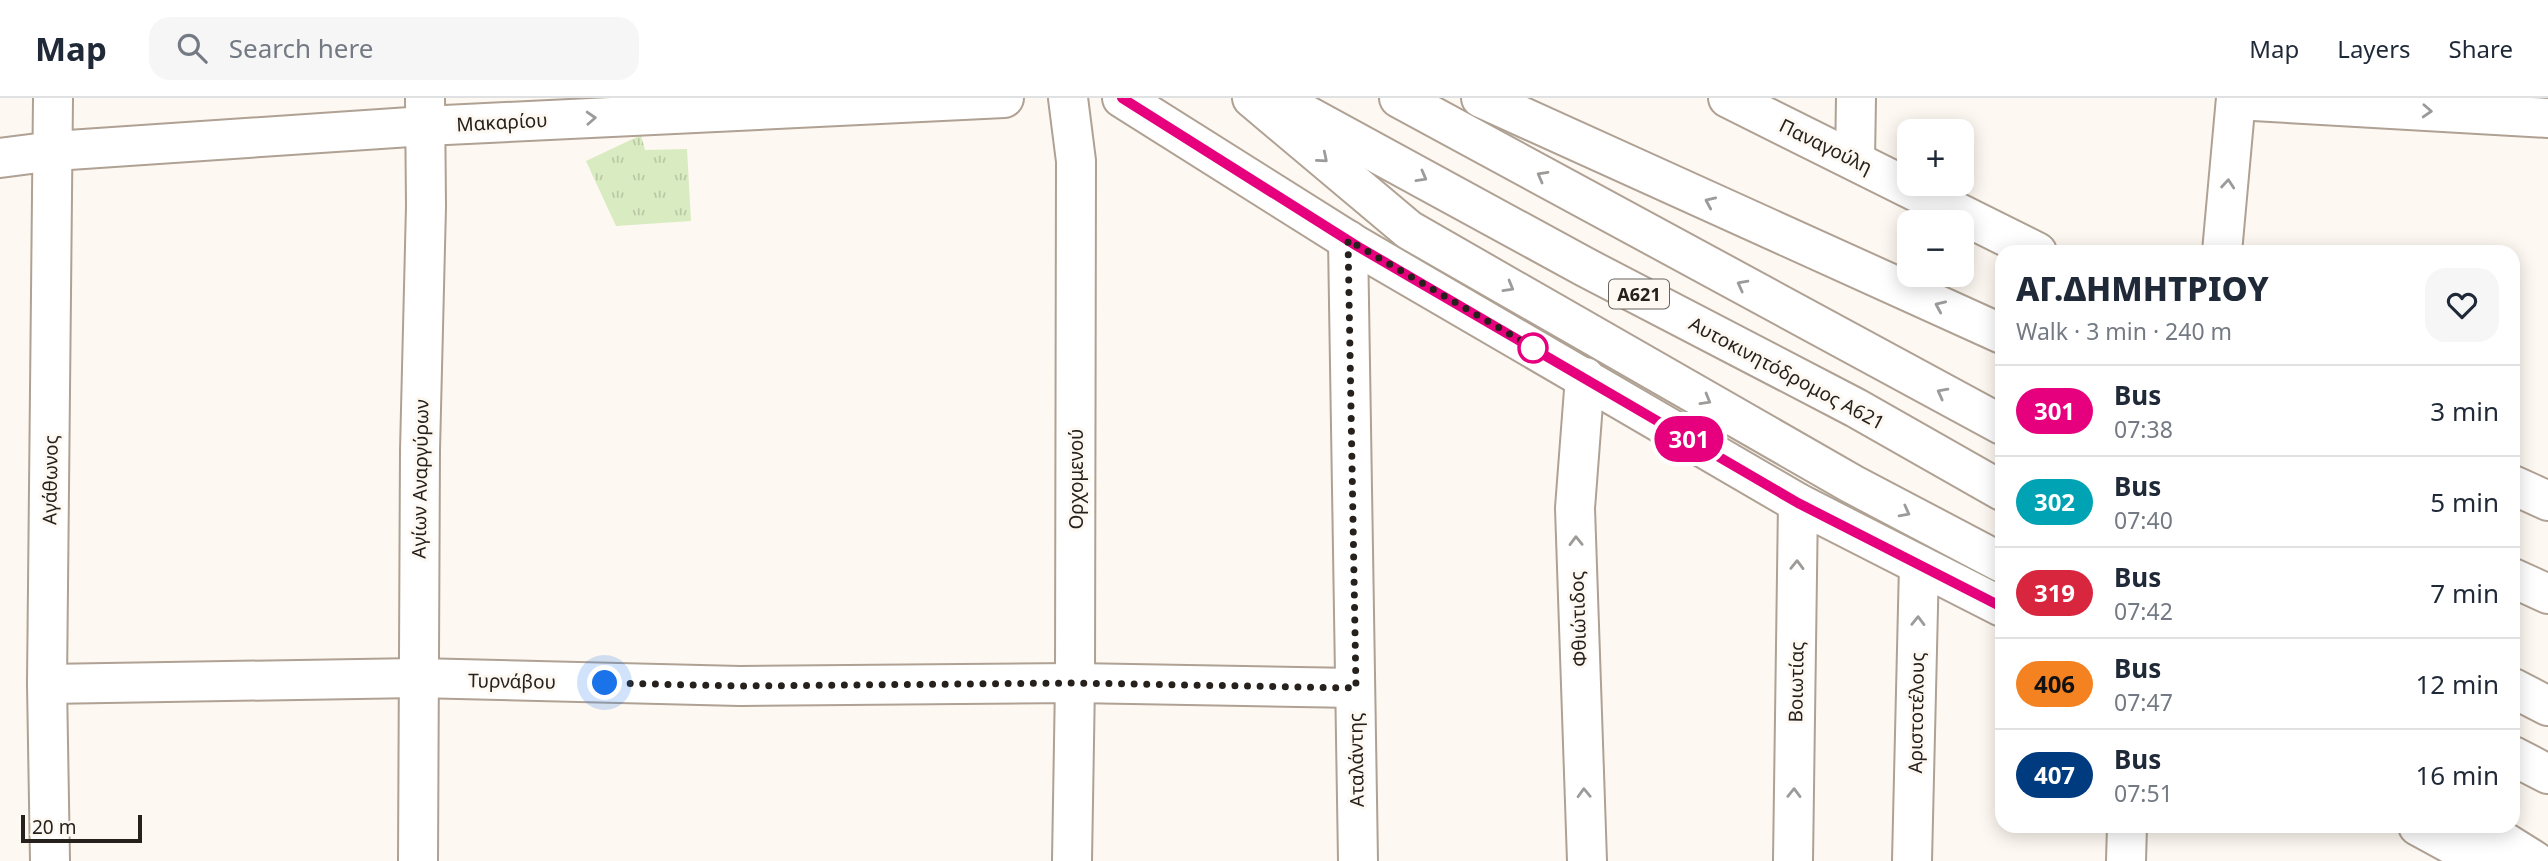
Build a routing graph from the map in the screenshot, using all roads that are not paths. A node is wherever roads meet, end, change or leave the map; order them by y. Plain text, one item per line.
1 (53, 98) edge
2 (1004, 98) edge
3 (1068, 98) edge
4 (1122, 98) edge
5 (1252, 98) edge
6 (1275, 98) edge
7 (1399, 98) edge
8 (1481, 98) edge
9 (1728, 98) edge
10 (1856, 98) edge
11 (2236, 99) edge
12 (425, 112) edge
13 (2548, 118) edge
14 (54, 150) junction
15 (0, 159) edge
16 (1855, 160) junction
17 (1348, 240) junction
18 (2023, 245) edge
19 (2223, 245) edge
20 (1995, 331) edge
21 (1585, 377) junction
22 (1995, 421) edge
23 (1995, 487) edge
24 (2520, 488) edge
25 (2548, 501) edge
26 (1798, 503) junction
27 (1995, 558) edge
28 (1919, 565) junction
29 (2520, 581) edge
30 (2548, 594) edge
31 (1995, 603) edge
32 (417, 678) junction
33 (1075, 683) junction
34 (47, 684) junction
35 (1356, 688) junction
36 (2520, 692) edge
37 (2548, 706) edge
38 (2520, 760) edge
39 (2548, 774) edge
40 (2127, 833) edge
41 (2431, 833) edge
42 (2490, 833) edge
43 (50, 861) edge
44 (418, 861) edge
45 (1072, 861) edge
46 (1358, 861) edge
47 (1587, 861) edge
48 (1793, 861) edge
49 (1912, 861) edge
50 (2126, 861) edge
51 (2482, 861) edge
52 (2535, 861) edge

1 - 14 main road, Αγάθωνος
12 -> 2 main road, Μακαρίου
3 - 33 main road, Ορχομενού
4 - 17 main road
5 -> 27 main road
6 -> 23 main road, Αυτοκινητόδρομος Α621 / Α621
22 -> 7 main road
20 -> 8 main road
9 - 16 main road, Παναγούλη
10 - 16 main road
11 -> 13 main road
19 -> 11 main road
12 - 14 main road, Μακαρίου
12 - 32 main road, Αγίων Αναργύρων
14 - 15 main road, Μακαρίου
14 - 34 main road, Αγάθωνος
16 - 18 main road, Παναγούλη
17 - 21 main road
17 - 35 main road, Αταλάντης
21 - 26 main road
47 -> 21 main road, Φθιώτιδος
24 - 25 main road
26 - 28 main road
48 -> 26 main road, Βοιωτίας
28 - 31 main road
49 -> 28 main road, Αριστοτέλους
29 - 30 main road
32 - 33 main road, Τυρνάβου
32 - 34 main road, Τυρνάβου
32 - 44 main road, Αγίων Αναργύρων
33 - 35 main road, Τυρνάβου
33 - 45 main road, Ορχομενού
34 - 43 main road, Αγάθωνος
35 - 46 main road, Αταλάντης
36 - 37 main road
38 - 39 main road
40 - 50 main road
41 - 51 main road
42 - 52 main road

